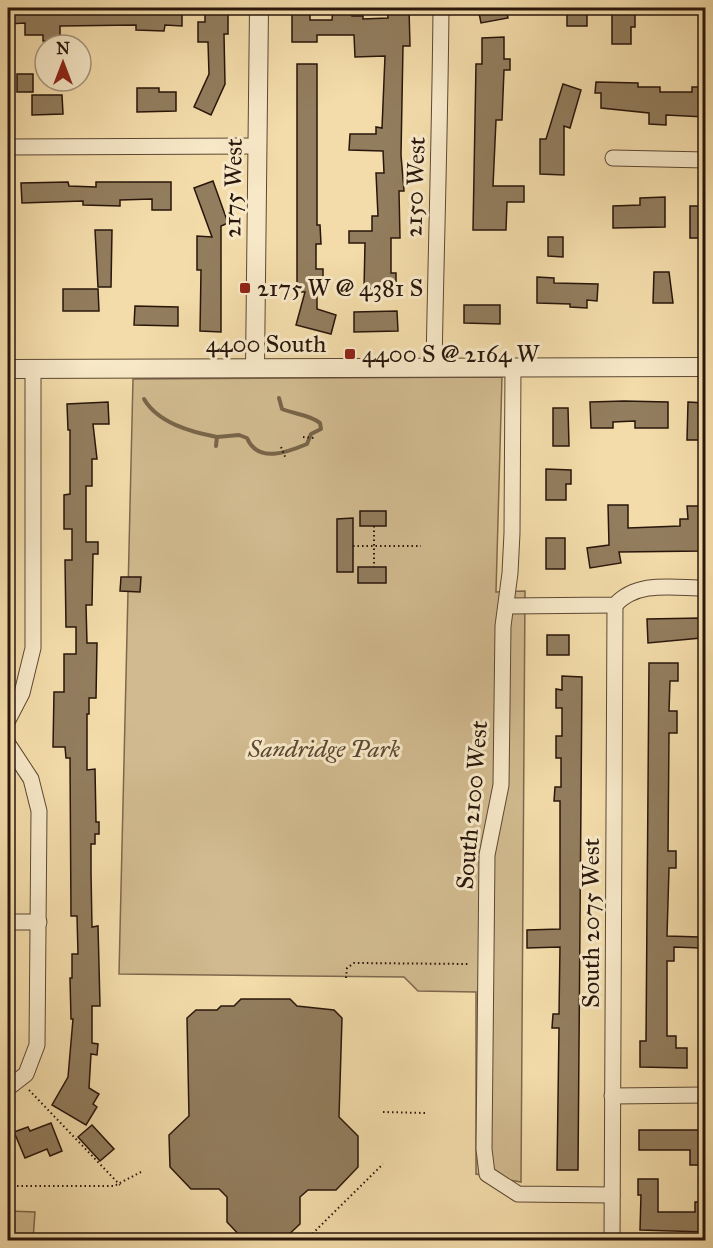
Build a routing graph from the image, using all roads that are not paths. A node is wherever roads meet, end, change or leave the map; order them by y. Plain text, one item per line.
1 (259, 8) edge
2 (441, 8) edge
3 (258, 146) junction
4 (8, 147) edge
5 (613, 158) dead end
6 (705, 160) edge
7 (513, 367) junction
8 (705, 367) edge
9 (255, 368) junction
10 (434, 368) junction
11 (8, 369) edge
12 (33, 369) junction
13 (705, 588) edge
14 (615, 605) junction
15 (506, 606) junction
16 (8, 720) edge
17 (8, 744) edge
18 (39, 921) junction
19 (8, 922) edge
20 (8, 1088) edge
21 (705, 1095) edge
22 (612, 1096) junction
23 (612, 1195) junction
24 (612, 1240) edge

1 - 3 street, 2175 West
2 - 10 street, 2150 West
3 - 4 street
3 - 9 street, 2175 West
5 - 6 street
7 - 8 street, 4400 South
7 - 10 street, 4400 South
7 - 15 street, South 2100 West
9 - 10 street, 4400 South
9 - 12 street, 4400 South
11 - 12 street, 4400 South
12 - 16 street
13 - 14 street
14 - 15 street
14 - 22 street, South 2075 West
15 - 23 street, South 2100 West
17 - 18 street
18 - 19 street
18 - 20 street
21 - 22 street
22 - 23 street, South 2075 West
23 - 24 street, South 2075 West

